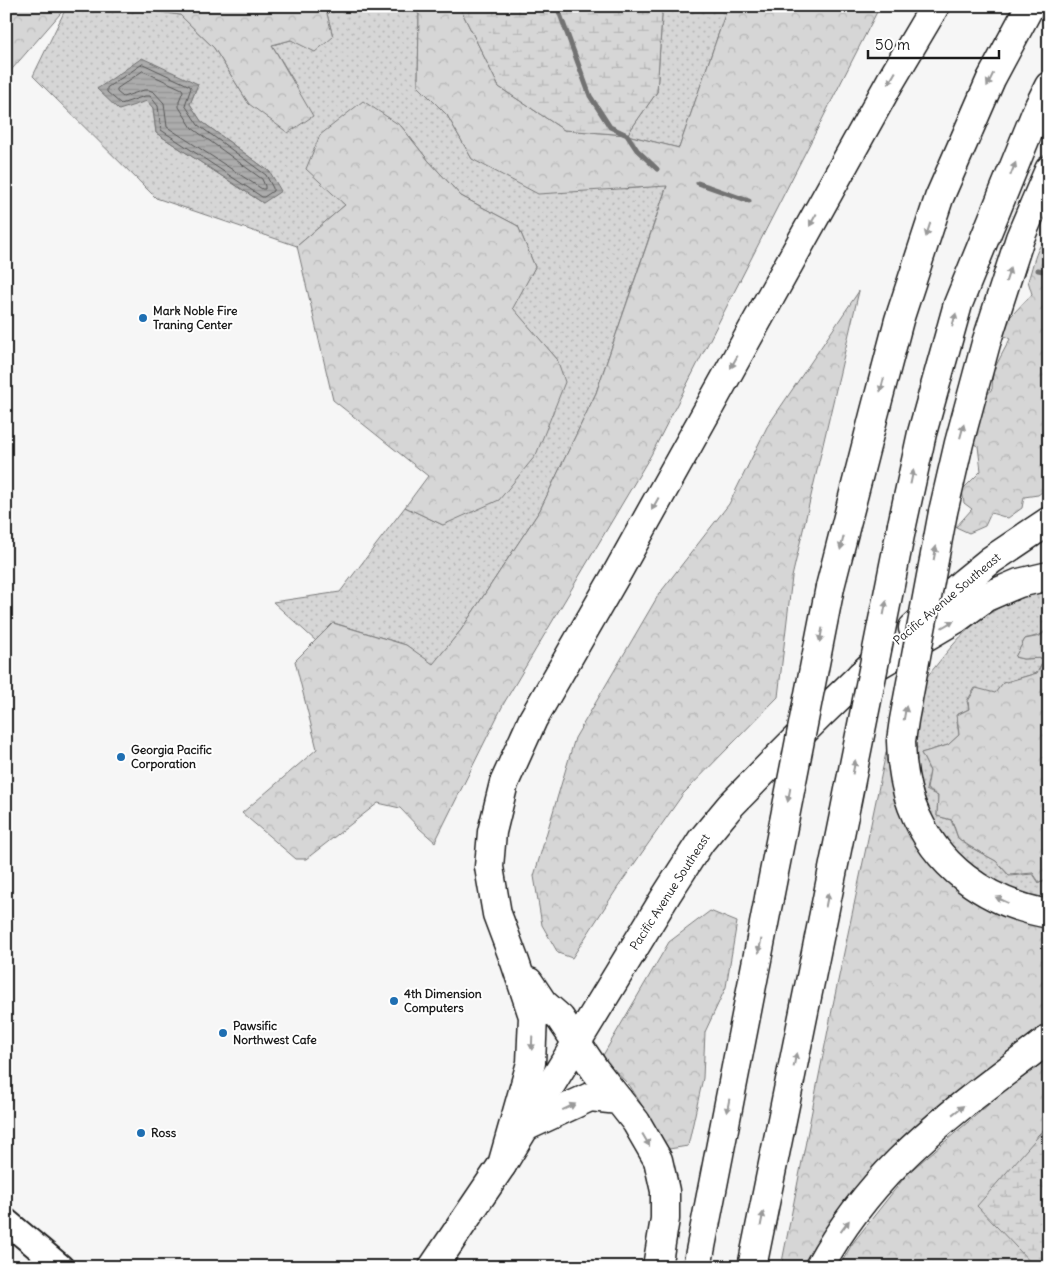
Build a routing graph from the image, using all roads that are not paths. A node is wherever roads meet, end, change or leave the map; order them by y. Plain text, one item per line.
1 (934, 6) edge
2 (1030, 6) edge
3 (1049, 86) edge
4 (1049, 170) edge
5 (1049, 521) edge
6 (1049, 576) edge
7 (860, 675) junction
8 (1049, 914) edge
9 (515, 962) junction
10 (1049, 1039) edge
11 (576, 1042) junction
12 (618, 1100) junction
13 (525, 1127) junction
14 (502, 1165) junction
15 (6, 1221) edge
16 (61, 1267) edge
17 (434, 1267) edge
18 (657, 1267) edge
19 (697, 1267) edge
20 (752, 1267) edge
21 (819, 1267) edge

1 -> 9 main road
2 -> 19 main road, bridge
20 -> 3 main road, bridge
8 -> 4 main road, bridge
5 - 7 main road, Pacific Avenue Southeast
7 -> 6 main road
7 - 11 main road, Pacific Avenue Southeast
9 - 11 main road
9 -> 14 main road
21 -> 10 main road
11 - 12 main road
11 - 13 main road, Pacific Avenue Southeast
13 -> 12 main road
12 -> 18 main road
13 - 14 main road, Pacific Avenue Southeast
14 - 17 main road, Pacific Avenue Southeast
15 - 16 street

